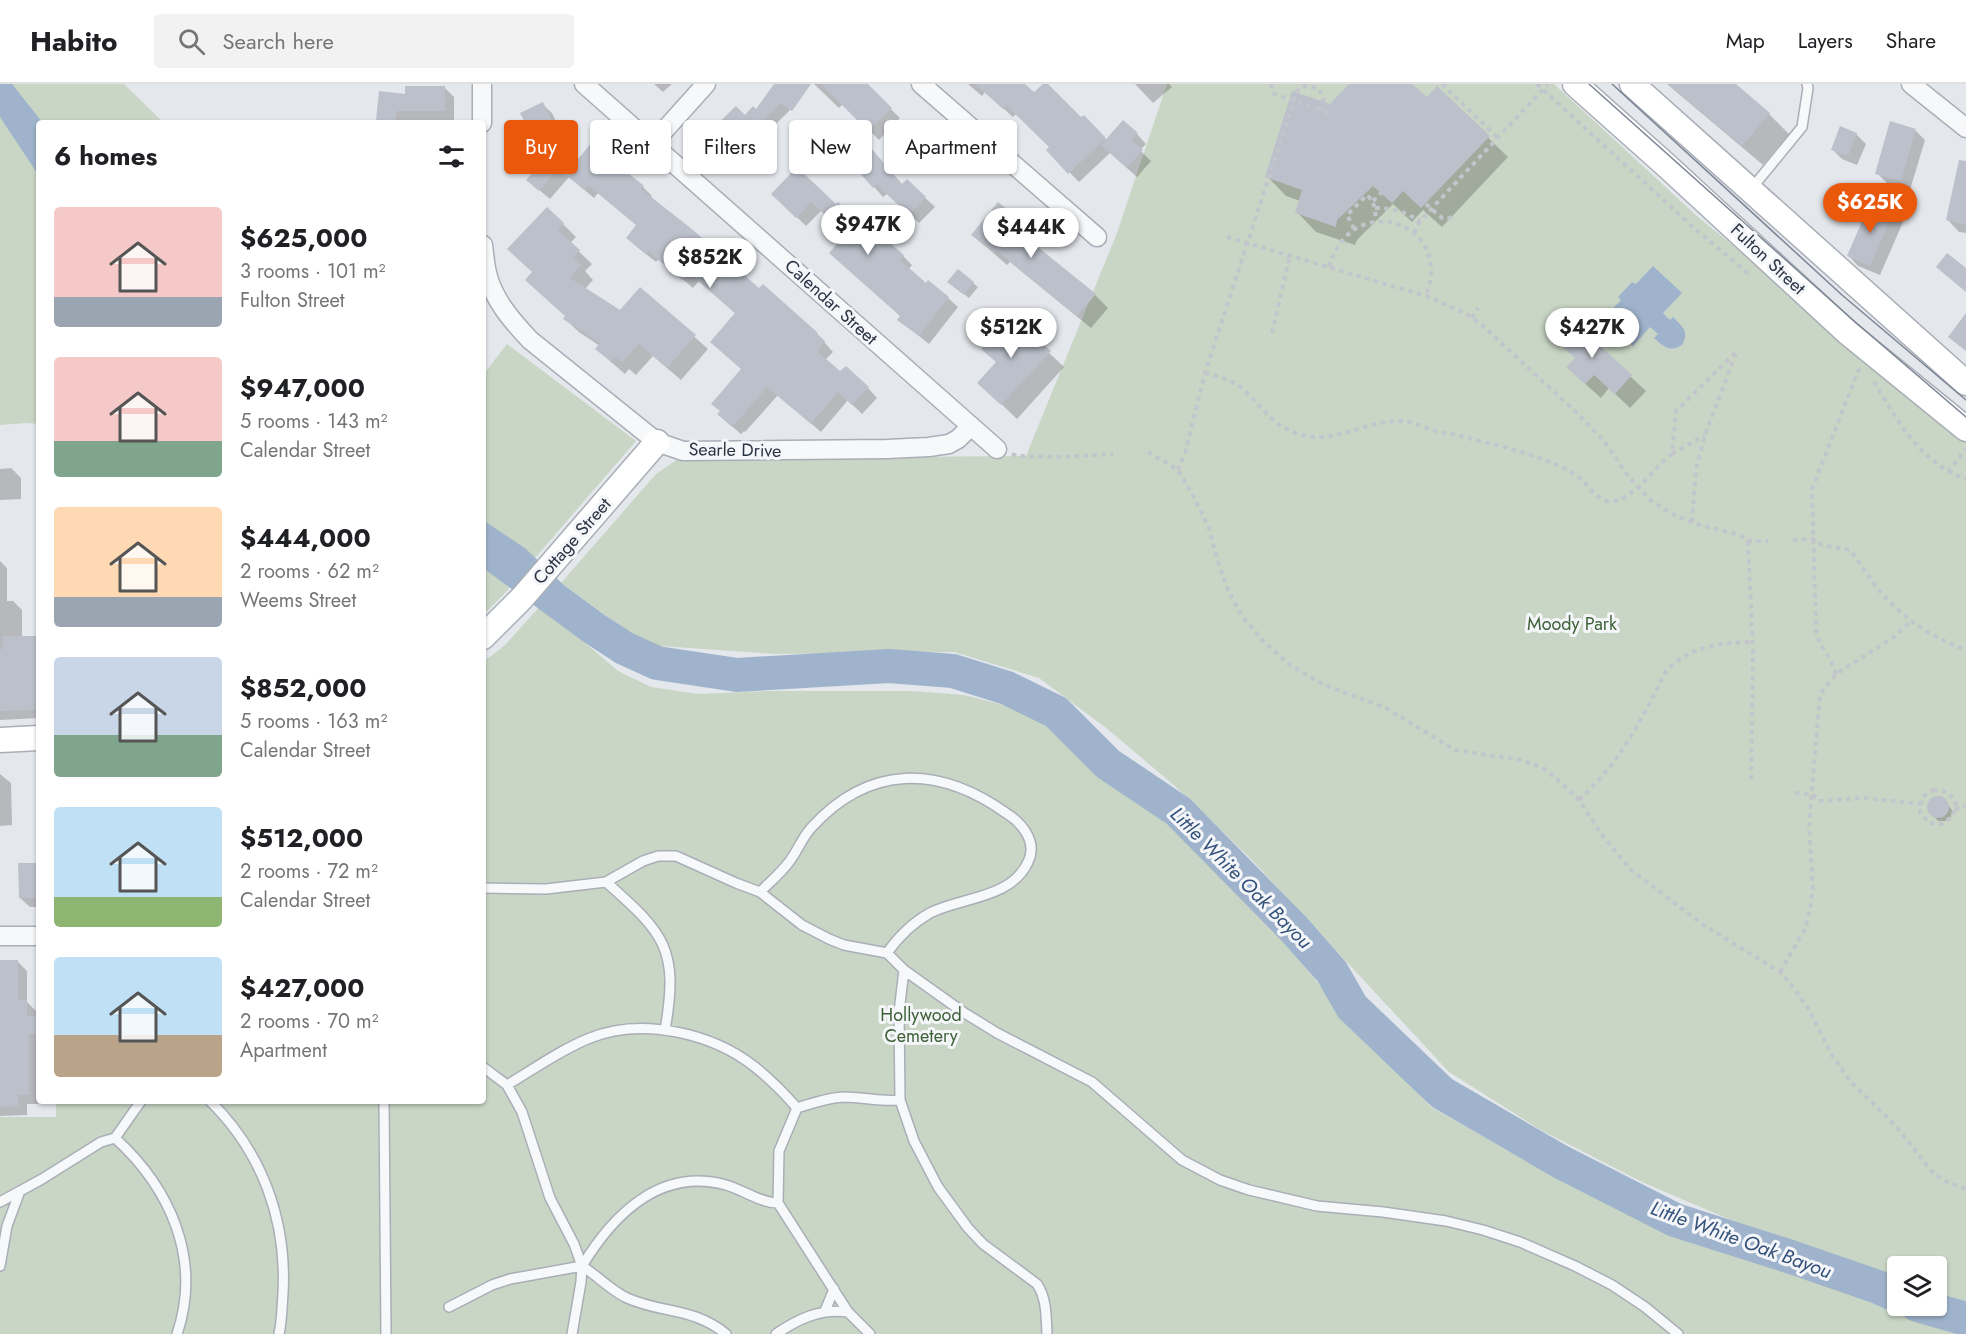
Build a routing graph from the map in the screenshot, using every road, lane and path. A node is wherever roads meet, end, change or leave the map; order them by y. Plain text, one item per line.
1 (482, 84) edge
2 (584, 84) edge
3 (706, 84) edge
4 (921, 84) edge
5 (1271, 84) edge
6 (1442, 84) edge
7 (1537, 84) edge
8 (1548, 84) edge
9 (1575, 84) edge
10 (1632, 84) edge
11 (1807, 84) edge
12 (1911, 84) edge
13 (1314, 85) edge
14 (1543, 90) junction
15 (1293, 101) junction
16 (1320, 110) junction
17 (1328, 113) dead end
18 (482, 120) edge
19 (626, 120) edge
20 (671, 123) edge
21 (1966, 128) edge
22 (1498, 138) junction
23 (671, 159) edge
24 (1750, 190) junction
25 (1381, 193) dead end
26 (1373, 201) junction
27 (1426, 204) dead end
28 (1375, 208) junction
29 (1432, 209) junction
30 (1452, 216) dead end
31 (1376, 221) junction
32 (1420, 221) junction
33 (1354, 229) junction
34 (1414, 233) junction
35 (1097, 237) dead end
36 (1227, 237) dead end
37 (1247, 243) junction
38 (1290, 255) junction
39 (486, 267) edge
40 (1329, 267) junction
41 (1758, 281) dead end
42 (1426, 296) junction
43 (1478, 308) dead end
44 (1472, 318) junction
45 (1272, 333) dead end
46 (1857, 362) dead end
47 (1864, 367) junction
48 (1205, 373) junction
49 (1868, 373) dead end
50 (1872, 379) dead end
51 (1966, 383) edge
52 (971, 426) junction
53 (1966, 429) edge
54 (1705, 435) junction
55 (657, 442) junction
56 (997, 449) joint
57 (1966, 450) edge
58 (1148, 452) dead end
59 (1113, 454) dead end
60 (1672, 454) junction
61 (1178, 470) junction
62 (1948, 472) junction
63 (1966, 479) edge
64 (1638, 487) junction
65 (1692, 522) junction
66 (1813, 539) junction
67 (1793, 540) dead end
68 (1748, 541) junction
69 (1768, 541) dead end
70 (1912, 620) junction
71 (486, 634) edge
72 (1752, 642) junction
73 (1966, 650) edge
74 (1836, 674) junction
75 (36, 738) edge
76 (0, 740) edge
77 (1751, 779) dead end
78 (1795, 793) dead end
79 (1812, 794) junction
80 (1579, 800) junction
81 (1921, 804) junction
82 (1966, 806) edge
83 (1955, 808) junction
84 (606, 882) junction
85 (486, 888) edge
86 (760, 892) junction
87 (0, 936) edge
88 (36, 936) edge
89 (887, 953) junction
90 (904, 970) junction
91 (1780, 972) junction
92 (665, 1030) junction
93 (486, 1069) edge
94 (507, 1085) junction
95 (900, 1100) junction
96 (139, 1104) edge
97 (213, 1104) edge
98 (384, 1104) edge
99 (798, 1108) junction
100 (115, 1138) junction
101 (1966, 1189) edge
102 (20, 1191) junction
103 (0, 1202) edge
104 (778, 1203) junction
105 (0, 1229) edge
106 (3, 1240) junction
107 (0, 1266) edge
108 (582, 1266) junction
109 (834, 1289) junction
110 (448, 1307) dead end
111 (825, 1311) junction
112 (848, 1312) junction
113 (177, 1334) edge
114 (279, 1334) edge
115 (386, 1334) edge
116 (572, 1334) edge
117 (726, 1334) edge
118 (776, 1334) edge
119 (870, 1334) edge
120 (1047, 1334) edge
121 (1678, 1334) edge

1 - 18 street
2 - 19 street, Calendar Street
3 - 20 street
4 - 35 street
5 - 15 path
6 - 22 path
7 - 14 path
8 - 14 path
9 - 53 main road, Fulton Street
10 - 24 main road
11 - 24 lane
12 - 21 street
13 - 15 path
13 - 16 path
14 - 22 path
14 - 41 path
15 - 16 path
15 - 37 path
16 - 17 path
22 - 29 path
23 - 52 street, Calendar Street
24 - 51 main road
25 - 26 path
26 - 28 path
26 - 33 path
27 - 29 path
28 - 31 path
28 - 32 path
29 - 30 path
29 - 32 path
31 - 33 path
31 - 34 path
32 - 34 path
33 - 40 path
34 - 42 path
36 - 37 path
37 - 38 path
37 - 48 path
38 - 40 path
38 - 45 path
39 - 55 street, Searle Drive
40 - 42 path
42 - 44 path
43 - 44 path
44 - 64 path
46 - 47 path
47 - 49 path
47 - 66 path
48 - 61 path
48 - 64 path
50 - 62 path
52 - 55 street, Searle Drive
52 - 56 street, Calendar Street
54 - 60 path
54 - 60 path
54 - 65 path
55 - 71 main road, Cottage Street
56 - 59 path
57 - 62 path
58 - 61 path
60 - 64 path
61 - 80 path
62 - 63 path
64 - 65 path
65 - 68 path
66 - 67 path
66 - 70 path
66 - 74 path
68 - 69 path
68 - 72 path
70 - 73 path
70 - 74 path
72 - 77 path
72 - 80 path
74 - 79 path
75 - 76 main road
78 - 79 path
79 - 81 path
79 - 91 path
80 - 91 path
81 - 83 path
81 - 83 path
82 - 83 path
84 - 85 lane
84 - 86 lane
84 - 92 lane
86 - 89 lane
86 - 89 lane
87 - 88 street
89 - 90 lane
90 - 95 lane
90 - 121 lane
91 - 101 path
92 - 94 lane
92 - 99 lane
93 - 94 lane
94 - 108 lane
95 - 99 lane
95 - 120 lane
96 - 100 lane
97 - 114 lane
98 - 115 lane
99 - 104 lane
100 - 102 lane
100 - 113 lane
102 - 103 lane
102 - 106 lane
104 - 108 lane
104 - 109 lane
105 - 106 lane
106 - 107 lane
108 - 110 lane
108 - 116 lane
108 - 117 lane
109 - 111 lane
109 - 112 lane
111 - 112 lane
111 - 118 lane
112 - 119 lane

